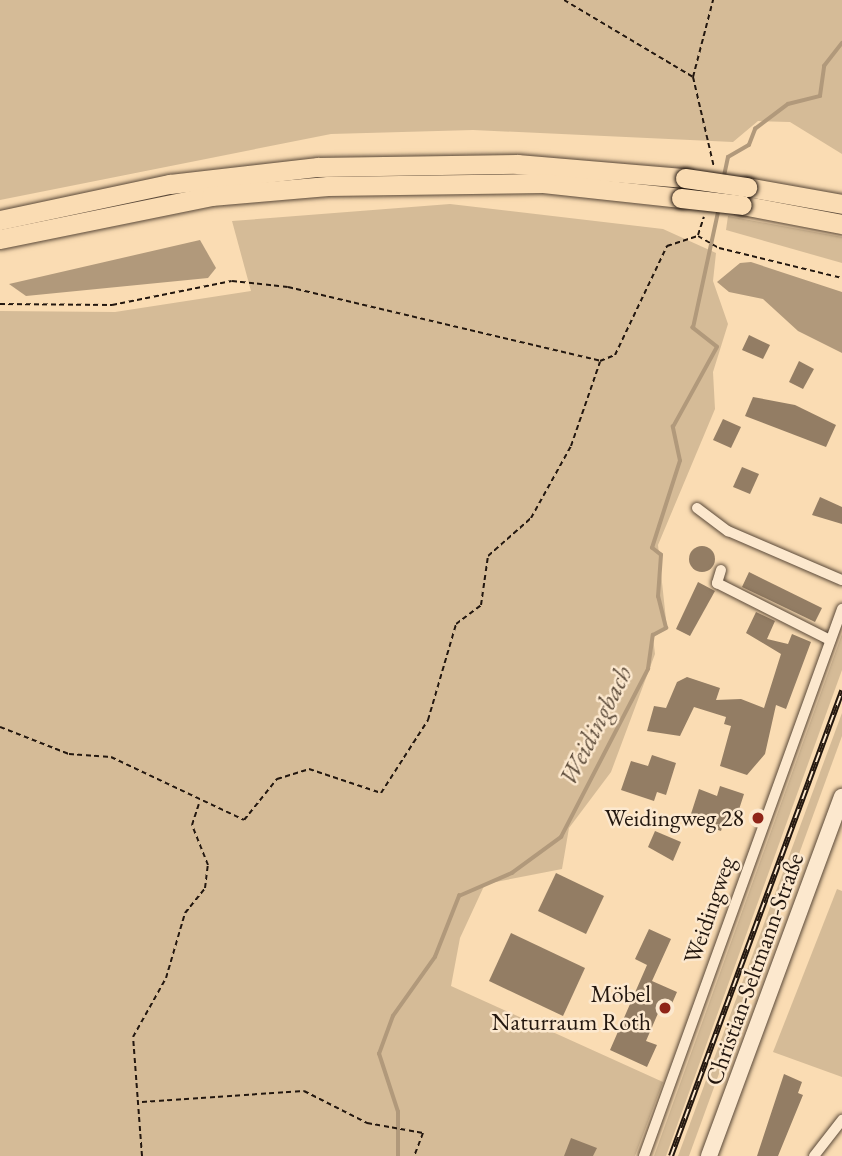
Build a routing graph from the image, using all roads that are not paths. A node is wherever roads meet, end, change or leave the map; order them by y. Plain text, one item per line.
1 (745, 196) junction
2 (842, 204) edge
3 (0, 220) edge
4 (842, 224) edge
5 (0, 239) edge
6 (697, 508) dead end
7 (721, 570) dead end
8 (842, 580) edge
9 (842, 609) edge
10 (830, 640) junction
11 (842, 797) edge
12 (842, 1120) edge
13 (644, 1156) edge
14 (709, 1156) edge
15 (814, 1156) edge

1 - 2 highway
1 - 3 highway, bridge
1 - 4 highway
1 - 5 highway, bridge
6 - 8 street
7 - 10 street
9 - 10 street, Weidingweg
10 - 13 street, Weidingweg
11 - 14 main road, Christian-Seltmann-Straße
12 - 15 street

